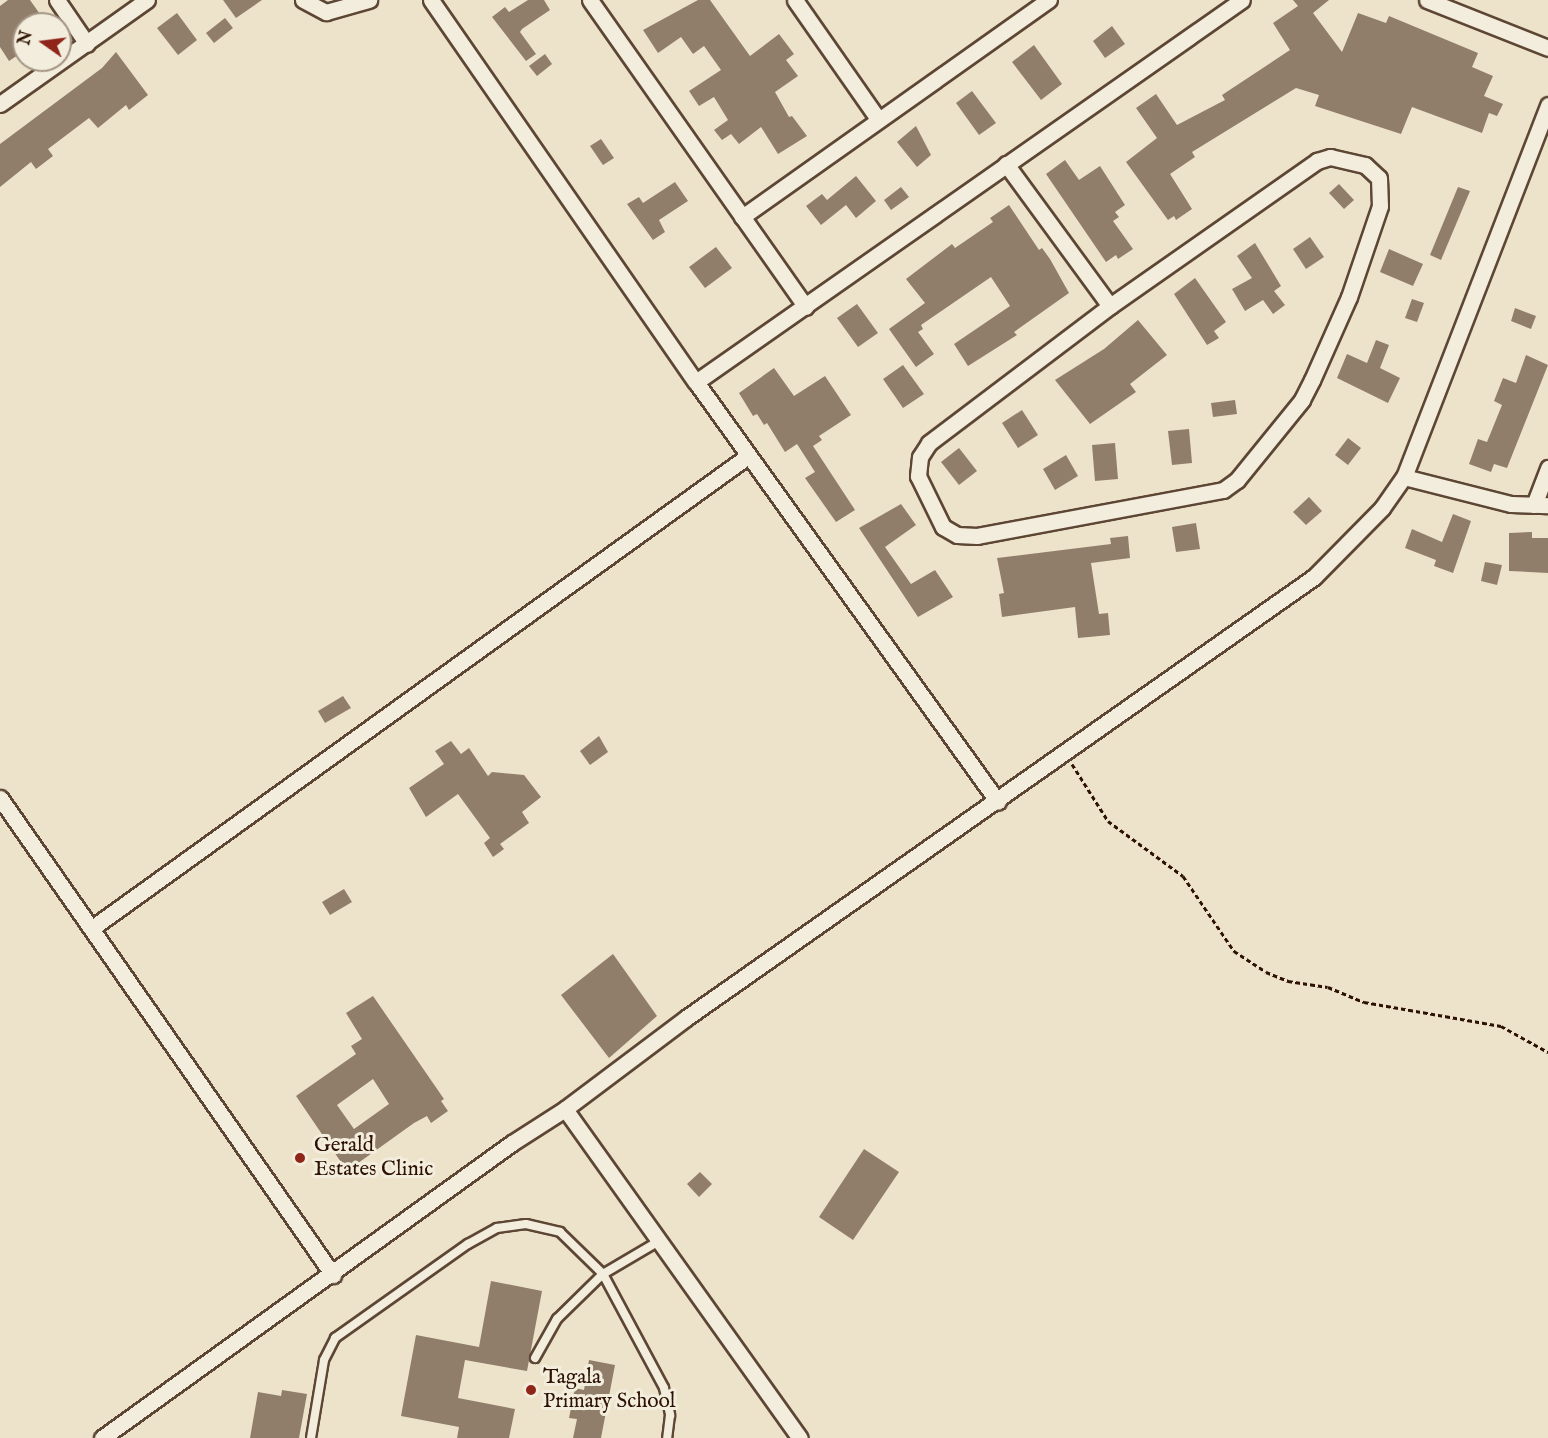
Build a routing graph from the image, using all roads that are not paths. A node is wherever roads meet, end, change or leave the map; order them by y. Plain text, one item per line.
1 (57, 0) edge
2 (147, 0) edge
3 (303, 0) edge
4 (369, 0) edge
5 (431, 0) edge
6 (590, 0) edge
7 (795, 0) edge
8 (1242, 0) edge
9 (1427, 0) edge
10 (1040, 2) edge
11 (1459, 6) edge
12 (87, 44) junction
13 (1548, 48) edge
14 (0, 104) edge
15 (1548, 105) edge
16 (878, 119) junction
17 (1006, 164) junction
18 (742, 217) junction
19 (1110, 306) junction
20 (806, 307) junction
21 (696, 382) junction
22 (748, 456) junction
23 (1548, 468) edge
24 (1404, 477) junction
25 (1541, 505) edge
26 (0, 798) edge
27 (998, 802) junction
28 (92, 928) junction
29 (566, 1109) junction
30 (659, 1241) junction
31 (603, 1274) junction
32 (333, 1275) junction
33 (535, 1358) dead end
34 (102, 1438) edge
35 (311, 1438) edge
36 (667, 1438) edge
37 (800, 1438) edge

1 - 12 street
2 - 12 street
3 - 4 street
5 - 21 street
6 - 18 street
7 - 16 street
8 - 17 street
9 - 11 street
10 - 16 street
11 - 13 street
12 - 14 street
15 - 24 street
16 - 18 street
17 - 19 street
17 - 20 street
18 - 20 street
19 - 19 street
20 - 21 street
21 - 22 street
22 - 27 street
22 - 28 street
23 - 25 street
24 - 25 street
24 - 27 street
26 - 28 street
27 - 29 street
28 - 32 street
29 - 30 street
29 - 32 street
30 - 31 lane
30 - 37 street
31 - 33 lane
31 - 35 lane
31 - 36 lane
32 - 34 street

